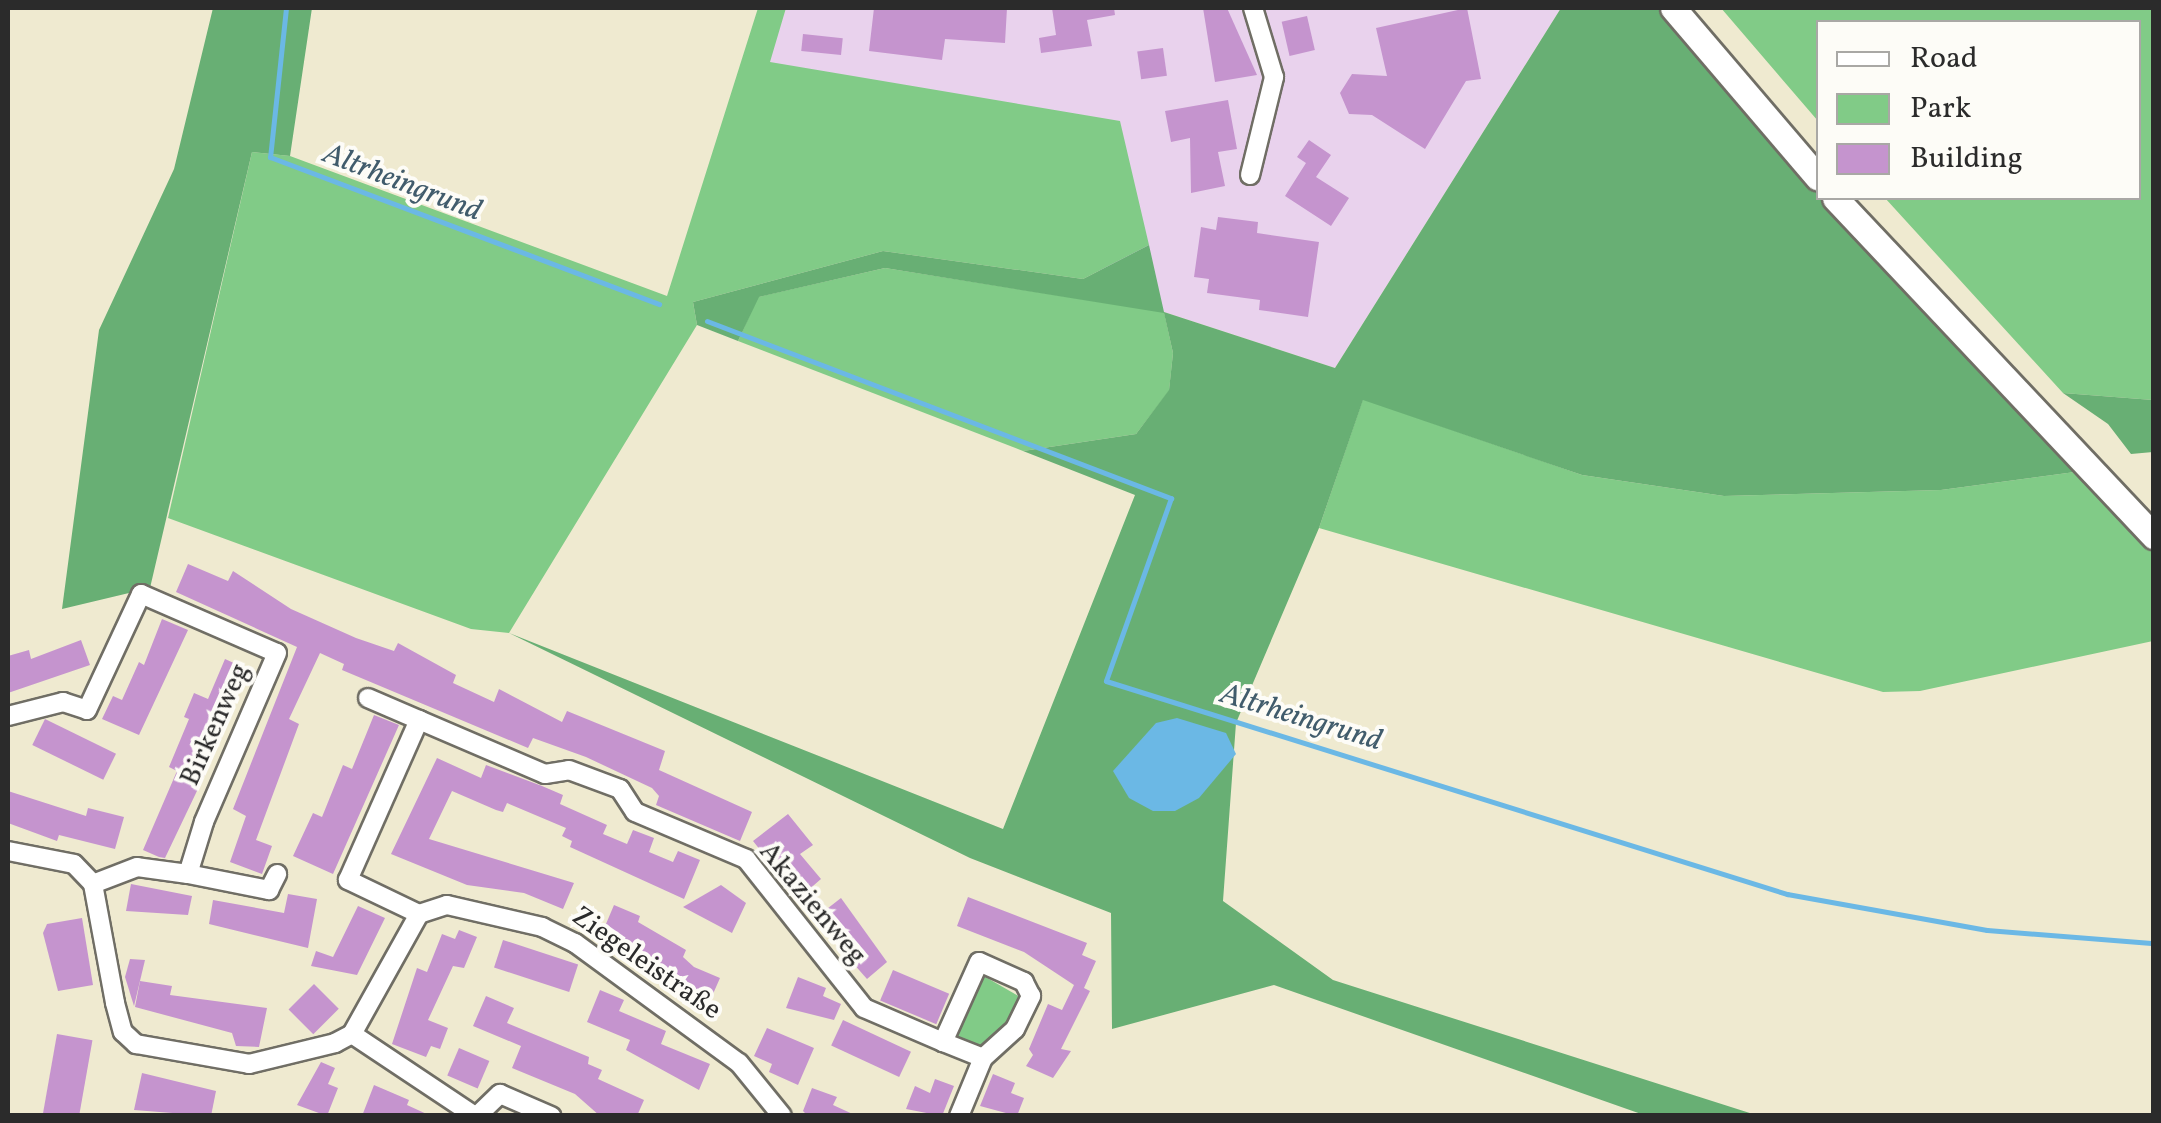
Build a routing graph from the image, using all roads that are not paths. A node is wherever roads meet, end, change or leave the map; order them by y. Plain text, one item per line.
1 (1253, 8) edge
2 (1673, 8) edge
3 (1250, 176) dead end
4 (1816, 176) edge
5 (1837, 200) edge
6 (2154, 537) edge
7 (368, 698) dead end
8 (8, 716) edge
9 (418, 720) junction
10 (8, 851) edge
11 (188, 874) junction
12 (277, 874) dead end
13 (93, 884) junction
14 (419, 914) junction
15 (352, 1034) junction
16 (943, 1042) junction
17 (984, 1058) junction
18 (476, 1116) edge
19 (551, 1116) edge
20 (782, 1116) edge
21 (958, 1116) edge

1 - 3 street
2 - 4 street
5 - 6 street
7 - 9 street, Akazienweg
8 - 11 street, Birkenweg
9 - 14 street
9 - 16 street, Akazienweg
10 - 13 street
11 - 12 street
11 - 13 street
13 - 15 street
14 - 15 street
14 - 20 street, Ziegeleistraße
15 - 18 street
16 - 17 street, Akazienweg
16 - 17 street
17 - 21 street
18 - 19 street

